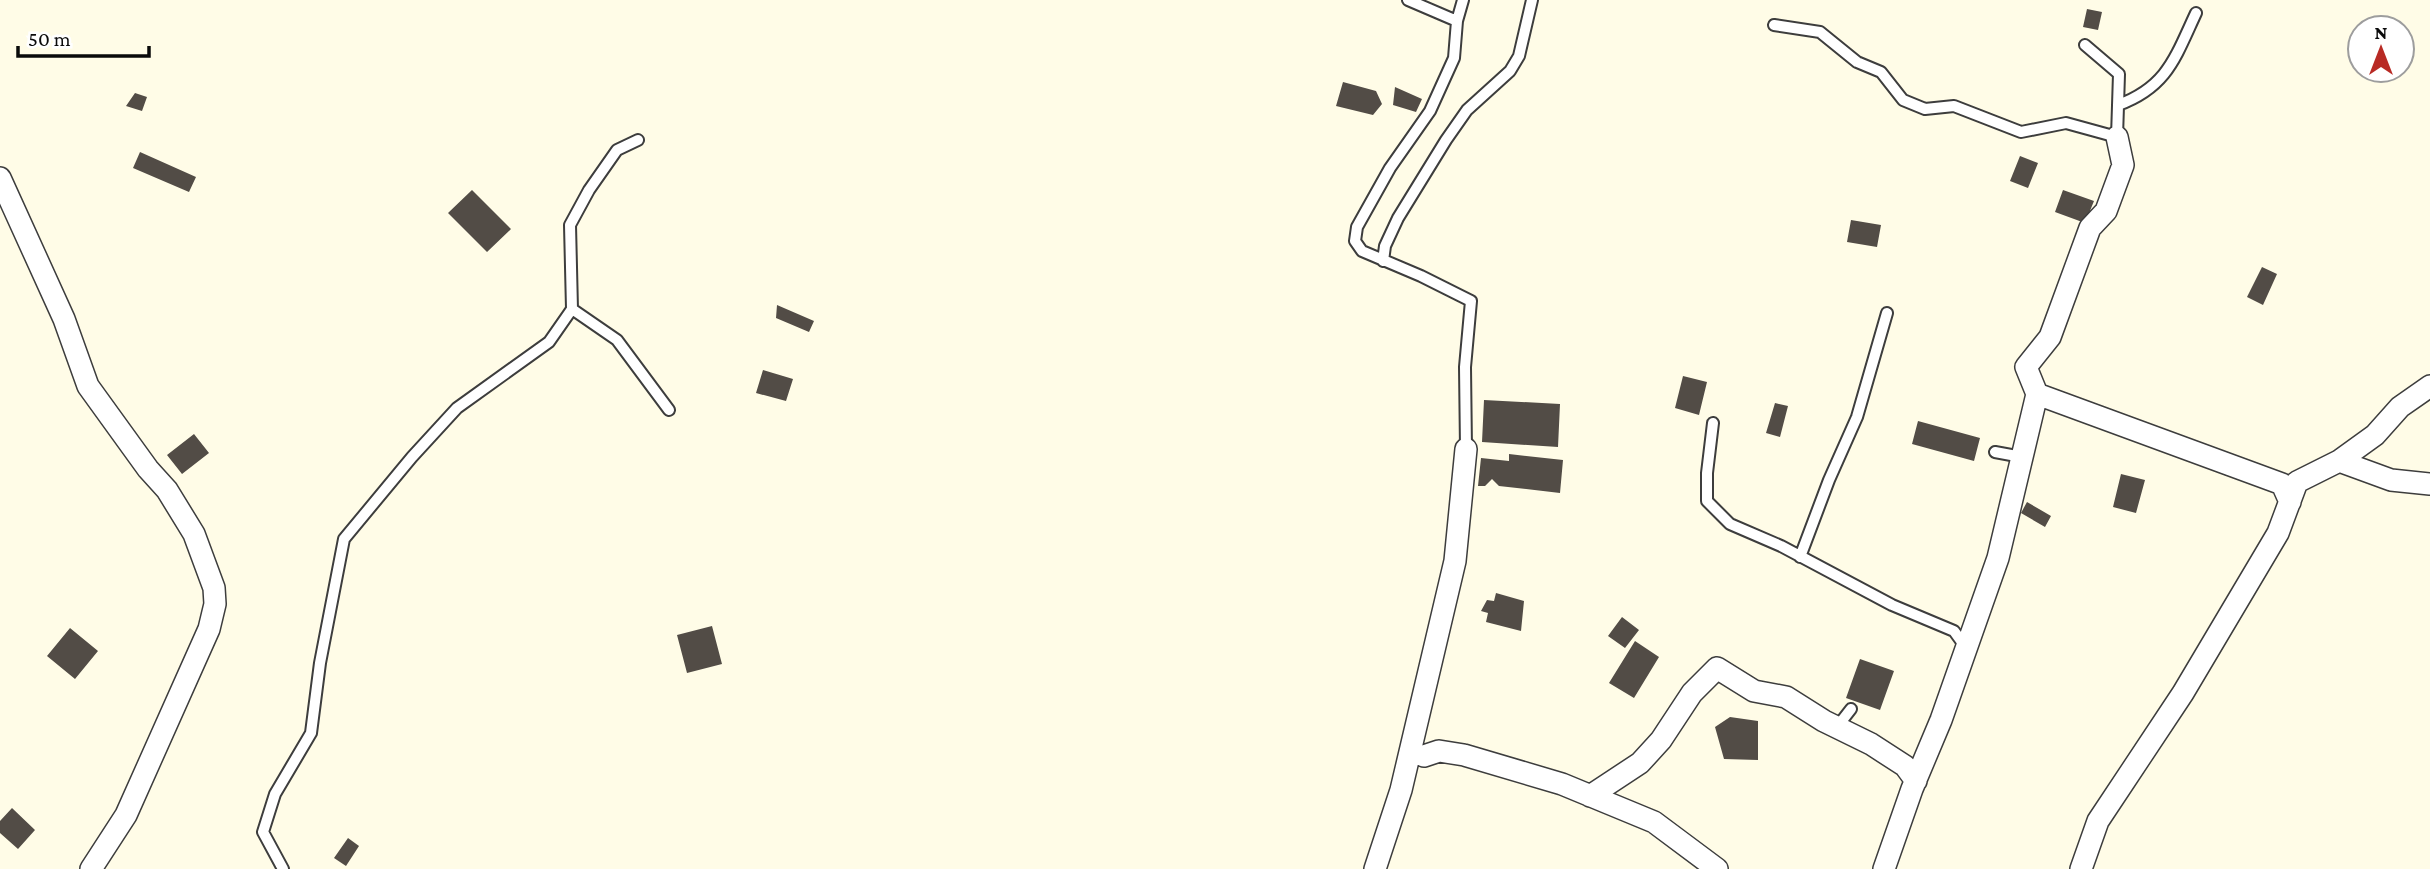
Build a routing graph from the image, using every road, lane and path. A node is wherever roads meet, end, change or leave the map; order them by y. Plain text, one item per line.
1 (1408, 0) edge
2 (1463, 0) edge
3 (1532, 0) edge
4 (2196, 13) dead end
5 (1457, 21) junction
6 (1774, 24) dead end
7 (2085, 45) dead end
8 (2118, 105) junction
9 (2117, 137) junction
10 (638, 141) dead end
11 (0, 178) edge
12 (1383, 261) junction
13 (572, 309) junction
14 (1887, 313) dead end
15 (2430, 386) edge
16 (2037, 394) junction
17 (669, 410) dead end
18 (1713, 423) dead end
19 (1466, 449) joint
20 (1995, 452) dead end
21 (2022, 457) junction
22 (2339, 461) junction
23 (2430, 484) edge
24 (2290, 489) junction
25 (1800, 557) junction
26 (1967, 649) junction
27 (1851, 709) dead end
28 (1837, 727) junction
29 (1424, 756) dead end
30 (1916, 781) junction
31 (1590, 796) junction
32 (91, 869) edge
33 (283, 869) edge
34 (1375, 869) edge
35 (1717, 869) edge
36 (1884, 869) edge
37 (2081, 869) edge

1 - 5 lane
2 - 5 lane
3 - 12 lane
4 - 8 lane
5 - 12 lane
6 - 9 lane
7 - 8 lane
8 - 9 lane
9 - 16 street
10 - 13 lane
11 - 32 street
12 - 19 lane
13 - 17 lane
13 - 33 lane
14 - 25 lane
15 - 22 street
16 - 21 street
16 - 24 street
18 - 25 lane
19 - 34 street
20 - 21 lane
21 - 26 street
22 - 23 street
22 - 24 street
24 - 37 street
25 - 26 lane
26 - 30 street
27 - 28 lane
28 - 30 street
28 - 31 street
29 - 31 street
30 - 36 street
31 - 35 street

